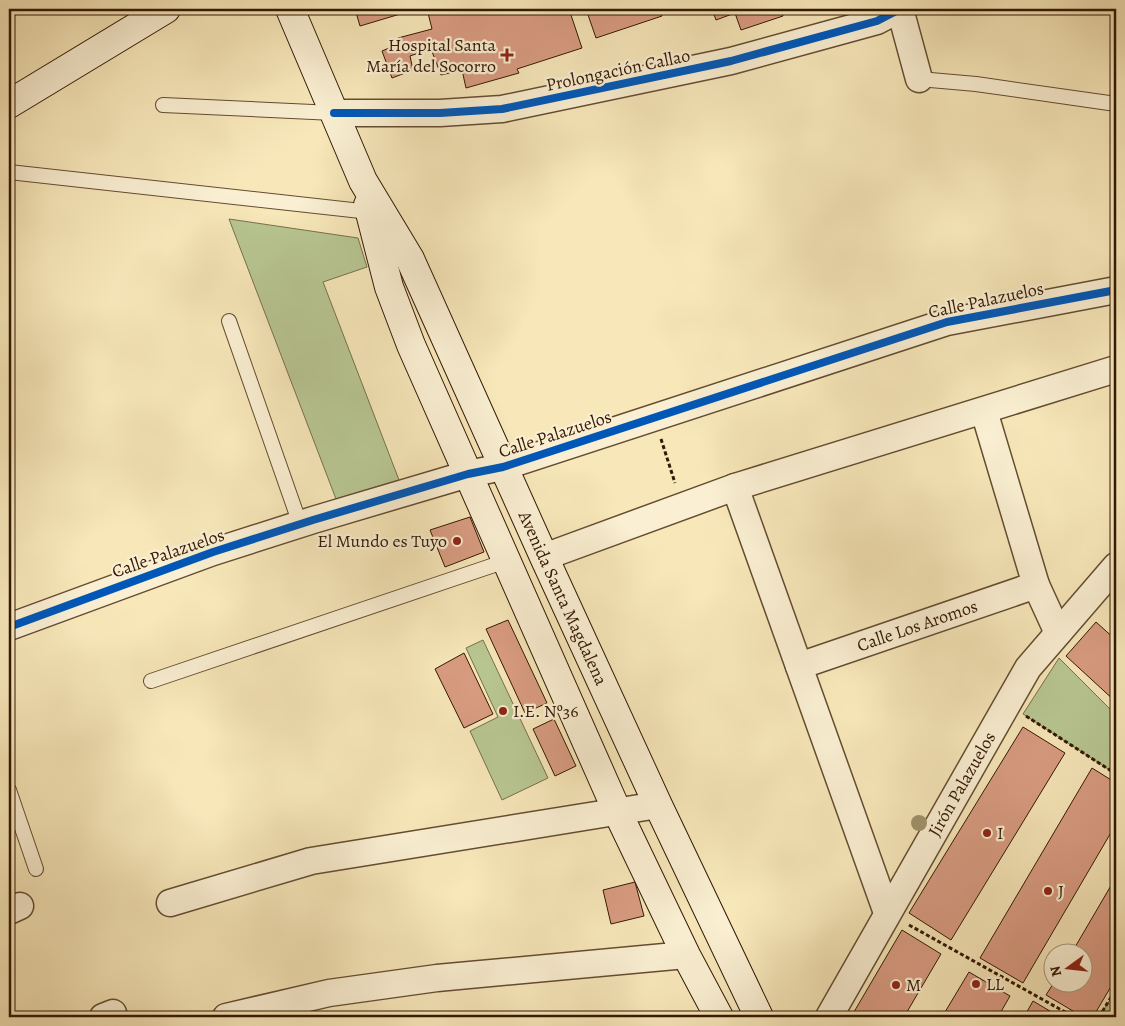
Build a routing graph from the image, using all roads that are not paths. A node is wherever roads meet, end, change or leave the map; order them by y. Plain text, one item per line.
1 (166, 9) edge
2 (290, 9) edge
3 (900, 9) edge
4 (919, 79) joint
5 (12, 99) edge
6 (1116, 104) edge
7 (163, 105) dead end
8 (334, 113) junction
9 (9, 172) edge
10 (363, 181) junction
11 (370, 212) junction
12 (1116, 290) edge
13 (228, 321) dead end
14 (1116, 369) edge
15 (984, 411) junction
16 (503, 467) junction
17 (468, 474) junction
18 (736, 487) junction
19 (300, 524) junction
20 (544, 557) junction
21 (506, 561) junction
22 (1116, 566) edge
23 (1036, 585) junction
24 (9, 627) edge
25 (1058, 633) junction
26 (799, 666) junction
27 (151, 681) dead end
28 (9, 790) edge
29 (658, 805) junction
30 (617, 811) junction
31 (36, 869) dead end
32 (170, 903) dead end
33 (887, 913) junction
34 (686, 955) junction
35 (226, 1017) edge
36 (719, 1017) edge
37 (759, 1017) edge
38 (828, 1017) edge

1 - 5 main road
2 - 8 main road, Avenida Santa Magdalena
3 - 4 street
3 - 8 street, Prolongación Callao
4 - 6 lane
7 - 8 lane
8 - 10 main road, Avenida Santa Magdalena
9 - 11 lane
10 - 11 main road, Avenida Santa Magdalena
10 - 16 main road, Avenida Santa Magdalena
11 - 17 main road, Avenida Santa Magdalena
12 - 16 street, Calle Palazuelos
13 - 19 lane
14 - 15 street
15 - 18 street
15 - 23 street
16 - 17 street, Calle Palazuelos
16 - 20 main road, Avenida Santa Magdalena
17 - 19 street, Calle Palazuelos
17 - 21 main road, Avenida Santa Magdalena
18 - 20 street
18 - 26 street
19 - 24 street, Calle Palazuelos
20 - 29 main road, Avenida Santa Magdalena
21 - 27 lane
21 - 30 main road, Avenida Santa Magdalena
22 - 25 street, Jirón Palazuelos
23 - 25 street
23 - 26 street, Calle Los Aromos
25 - 33 street, Jirón Palazuelos
26 - 33 street
28 - 31 lane
29 - 30 street
29 - 37 main road, Avenida Santa Magdalena
30 - 32 street
30 - 34 main road, Avenida Santa Magdalena
33 - 38 street, Jirón Palazuelos
34 - 35 street
34 - 36 main road, Avenida Santa Magdalena

